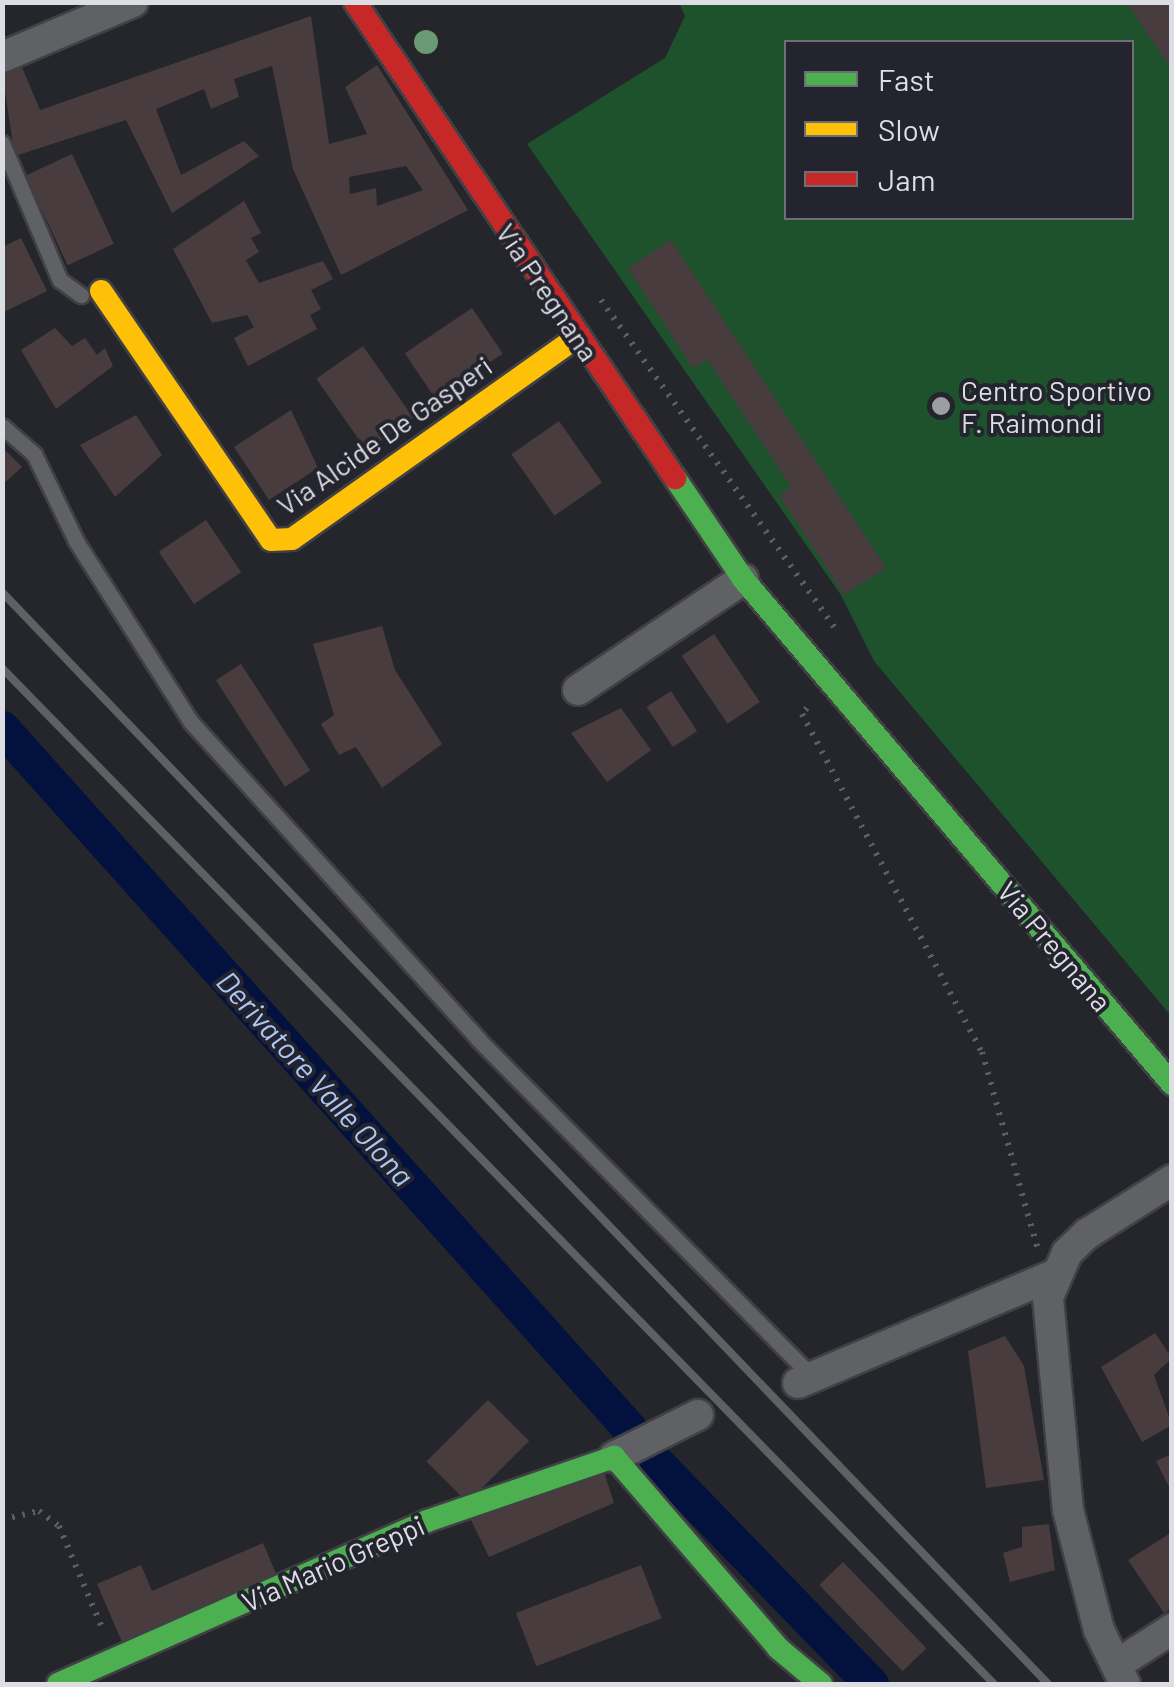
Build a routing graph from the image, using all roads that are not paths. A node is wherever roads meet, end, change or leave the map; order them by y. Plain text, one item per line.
1 (133, 2) edge
2 (355, 2) edge
3 (2, 57) edge
4 (2, 142) edge
5 (91, 293) joint
6 (579, 336) junction
7 (2, 426) edge
8 (743, 579) junction
9 (578, 690) dead end
10 (1172, 1084) edge
11 (1172, 1180) edge
12 (1054, 1275) junction
13 (805, 1379) joint
14 (698, 1415) dead end
15 (614, 1457) junction
16 (1172, 1629) edge
17 (1120, 1675) edge
18 (58, 1684) edge
19 (820, 1684) edge

1 - 3 street
2 - 6 street, Via Pregnana
4 - 5 lane
5 - 6 street, Via Alcide De Gasperi
6 - 8 street, Via Pregnana
7 - 13 lane
8 - 9 street
8 - 10 street, Via Pregnana
11 - 12 street
12 - 13 street
12 - 17 street
14 - 15 street, Via Mario Greppi
15 - 18 street, Via Mario Greppi
15 - 19 street
16 - 17 street

